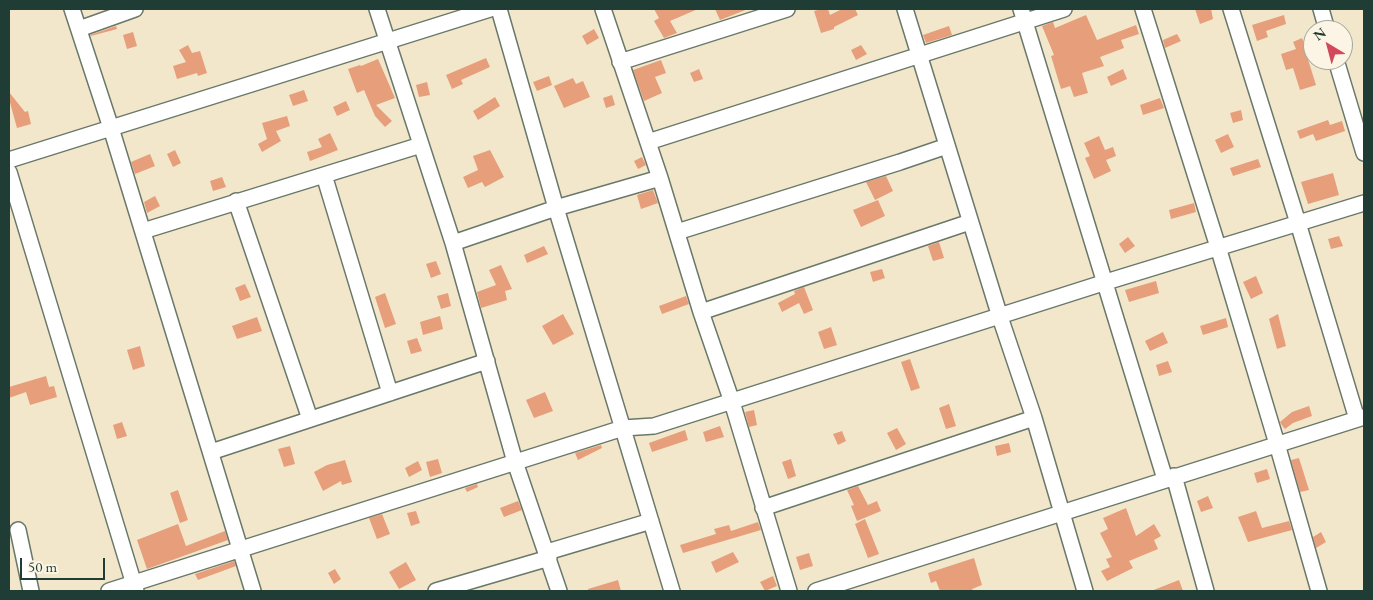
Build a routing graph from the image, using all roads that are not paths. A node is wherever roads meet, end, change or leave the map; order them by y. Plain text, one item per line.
1 (72, 9) edge
2 (135, 9) edge
3 (377, 9) edge
4 (490, 9) edge
5 (499, 9) edge
6 (602, 9) edge
7 (787, 9) edge
8 (905, 9) edge
9 (1064, 9) edge
10 (1143, 9) edge
11 (1231, 9) edge
12 (1023, 15) edge
13 (79, 29) junction
14 (387, 40) junction
15 (919, 54) junction
16 (620, 62) junction
17 (1339, 70) edge
18 (111, 128) junction
19 (648, 142) junction
20 (421, 145) junction
21 (947, 146) junction
22 (1364, 153) edge
23 (9, 160) edge
24 (9, 172) edge
25 (324, 175) junction
26 (660, 178) junction
27 (236, 201) junction
28 (1364, 203) edge
29 (556, 208) junction
30 (970, 222) junction
31 (1298, 223) junction
32 (143, 231) junction
33 (676, 232) junction
34 (452, 243) junction
35 (1218, 247) junction
36 (1106, 282) junction
37 (701, 312) junction
38 (1000, 317) junction
39 (487, 361) junction
40 (390, 393) junction
41 (732, 402) junction
42 (1034, 418) junction
43 (310, 419) junction
44 (1362, 420) edge
45 (623, 428) junction
46 (1277, 444) junction
47 (210, 452) junction
48 (516, 462) junction
49 (1170, 478) junction
50 (763, 508) junction
51 (1061, 512) junction
52 (651, 521) junction
53 (18, 530) dead end
54 (240, 550) junction
55 (548, 555) junction
56 (134, 588) edge
57 (31, 591) edge
58 (109, 591) edge
59 (254, 591) edge
60 (436, 591) edge
61 (559, 591) edge
62 (672, 591) edge
63 (789, 591) edge
64 (816, 591) edge
65 (1085, 591) edge
66 (1206, 591) edge
67 (1319, 591) edge

1 - 13 street
2 - 13 street
3 - 14 street
4 - 14 street
5 - 29 street
6 - 16 street
7 - 16 street
8 - 15 street
9 - 12 street
10 - 35 street
11 - 31 street
12 - 15 street
12 - 36 street
13 - 18 street
14 - 18 street
14 - 20 street
15 - 19 street
15 - 21 street
16 - 19 street
17 - 22 street
18 - 23 street
18 - 32 street
19 - 26 street
20 - 25 street
20 - 34 street
21 - 30 street
21 - 33 street
24 - 56 street
25 - 27 street
25 - 40 street
26 - 29 street
26 - 33 street
27 - 32 street
27 - 43 street
28 - 31 street
29 - 34 street
29 - 45 street
30 - 37 street
30 - 38 street
31 - 35 street
31 - 44 street
32 - 47 street
33 - 37 street
34 - 39 street
35 - 36 street
35 - 46 street
36 - 38 street
36 - 49 street
37 - 41 street
38 - 41 street
38 - 42 street
39 - 40 street
39 - 48 street
40 - 43 street
41 - 45 street
41 - 50 street
42 - 50 street
42 - 51 street
43 - 47 street
44 - 46 street
45 - 48 street
45 - 52 street
46 - 49 street
46 - 67 street
47 - 54 street
48 - 54 street
48 - 55 street
49 - 51 street
49 - 66 street
50 - 63 street
51 - 64 street
51 - 65 street
52 - 55 street
52 - 62 street
53 - 57 street
54 - 56 street
54 - 59 street
55 - 60 street
55 - 61 street
56 - 58 street

